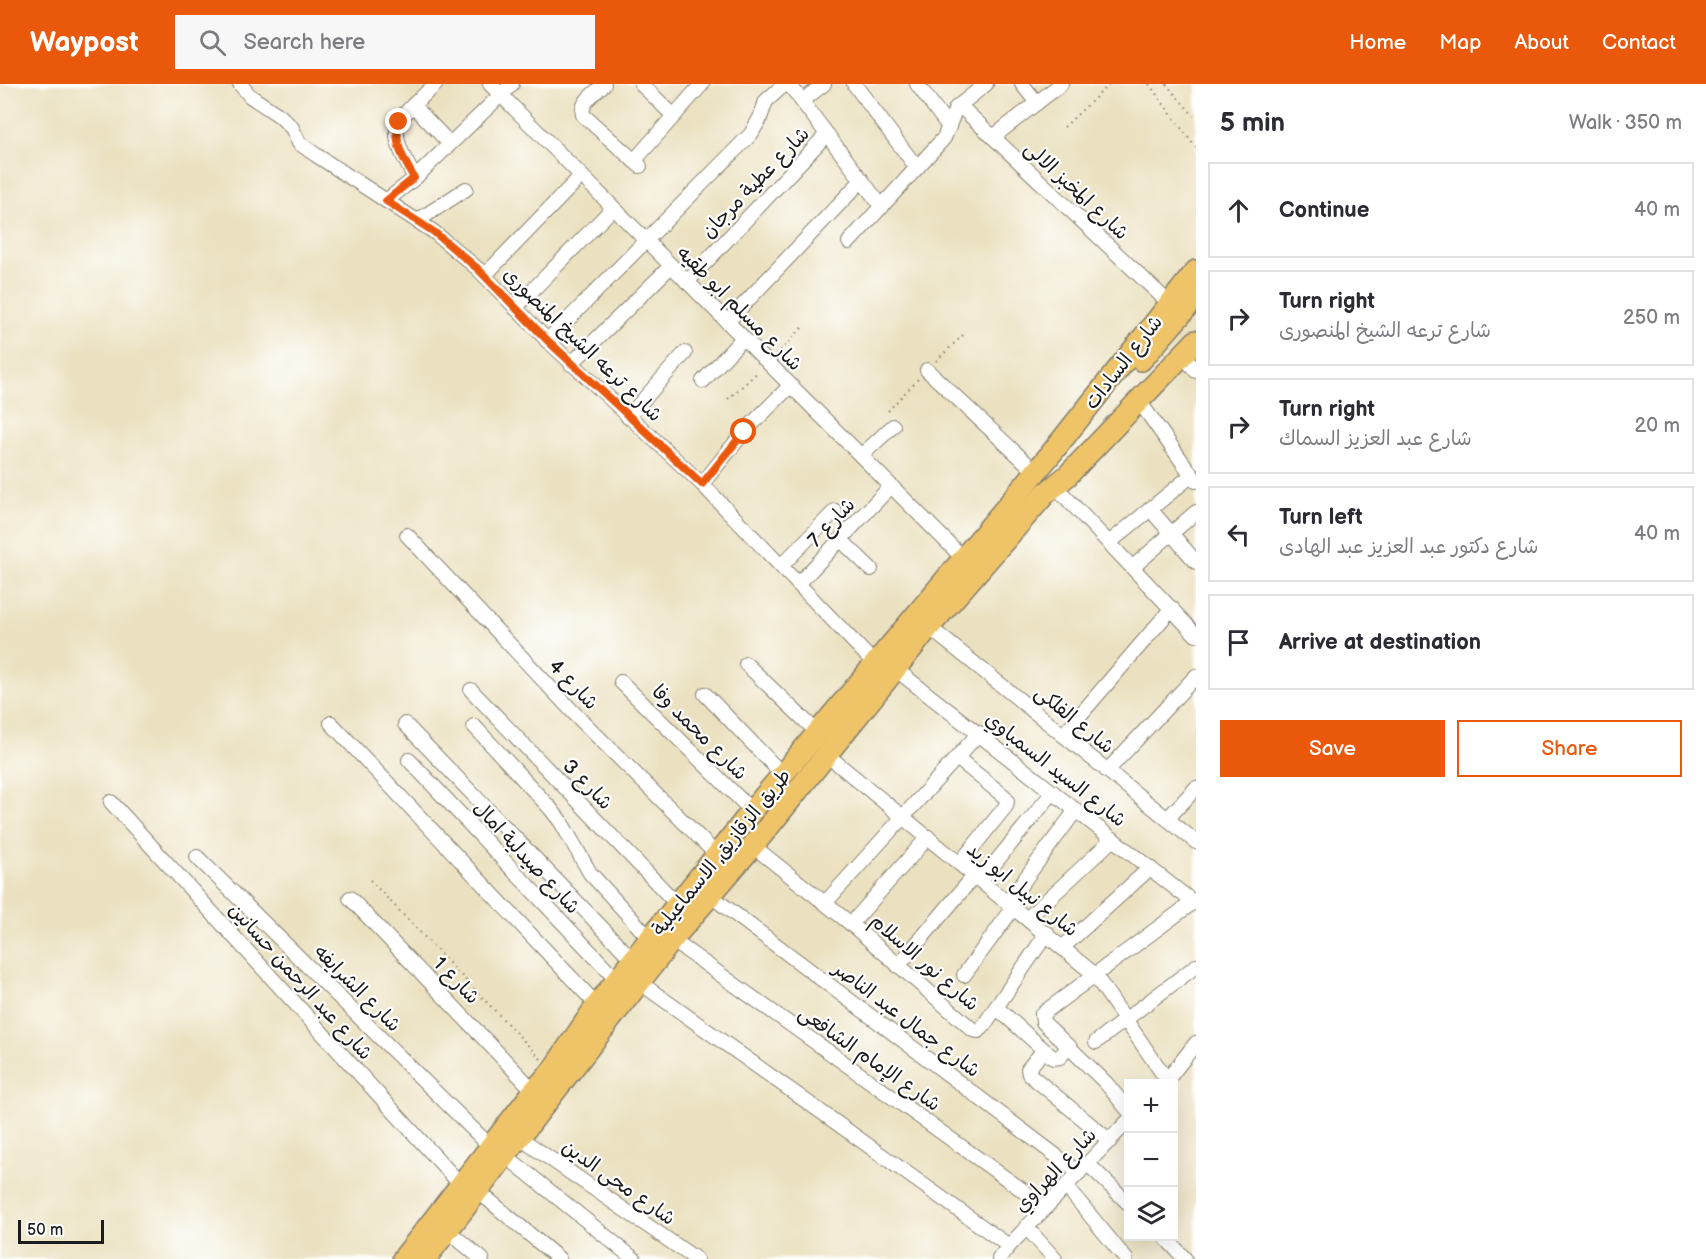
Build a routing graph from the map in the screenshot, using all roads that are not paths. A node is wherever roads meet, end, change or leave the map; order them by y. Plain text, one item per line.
1 (240, 84) edge
2 (436, 84) edge
3 (490, 84) edge
4 (512, 84) edge
5 (604, 84) edge
6 (641, 84) edge
7 (702, 84) edge
8 (787, 84) edge
9 (824, 84) edge
10 (854, 84) edge
11 (917, 84) edge
12 (986, 84) edge
13 (1022, 84) edge
14 (1061, 84) edge
15 (501, 95) junction
16 (802, 101) junction
17 (1037, 103) junction
18 (413, 105) junction
19 (959, 105) junction
20 (674, 116) junction
21 (949, 127) junction
22 (827, 134) junction
23 (993, 137) junction
24 (450, 144) junction
25 (917, 168) junction
26 (581, 176) junction
27 (414, 178) junction
28 (862, 180) junction
29 (466, 189) dead end
30 (386, 201) junction
31 (882, 207) junction
32 (613, 208) junction
33 (417, 221) junction
34 (647, 242) junction
35 (849, 242) dead end
36 (671, 266) junction
37 (1196, 271) edge
38 (485, 275) junction
39 (687, 282) junction
40 (1196, 297) edge
41 (1169, 303) junction
42 (515, 308) junction
43 (1196, 316) edge
44 (727, 322) junction
45 (743, 338) junction
46 (547, 341) junction
47 (685, 353) dead end
48 (1192, 355) edge
49 (572, 364) junction
50 (927, 370) road end
51 (703, 381) dead end
52 (790, 386) junction
53 (1139, 401) junction
54 (628, 417) junction
55 (892, 426) dead end
56 (1050, 454) junction
57 (861, 456) junction
58 (1036, 472) junction
59 (1194, 478) edge
60 (1061, 481) junction
61 (702, 484) junction
62 (891, 486) junction
63 (1150, 509) junction
64 (834, 510) dead end
65 (1196, 512) edge
66 (1172, 533) junction
67 (407, 535) dead end
68 (841, 540) junction
69 (1110, 542) junction
70 (964, 559) junction
71 (1196, 562) edge
72 (781, 566) junction
73 (1133, 567) junction
74 (871, 569) dead end
75 (798, 584) junction
76 (1172, 608) junction
77 (928, 627) junction
78 (1196, 635) edge
79 (746, 664) dead end
80 (885, 666) junction
81 (621, 681) dead end
82 (1193, 685) edge
83 (471, 690) dead end
84 (705, 694) dead end
85 (331, 723) dead end
86 (405, 724) dead end
87 (474, 726) dead end
88 (817, 732) junction
89 (979, 733) junction
90 (1063, 735) junction
91 (827, 755) junction
92 (957, 758) junction
93 (409, 760) dead end
94 (1107, 771) junction
95 (783, 775) junction
96 (1196, 788) edge
97 (1053, 792) junction
98 (111, 802) dead end
99 (1076, 810) junction
100 (752, 811) junction
101 (903, 817) junction
102 (1167, 819) junction
103 (731, 837) junction
104 (928, 837) junction
105 (1113, 839) junction
106 (1196, 842) edge
107 (751, 849) junction
108 (197, 857) dead end
109 (711, 862) junction
110 (960, 863) junction
111 (1150, 868) junction
112 (978, 878) junction
113 (716, 891) junction
114 (350, 898) dead end
115 (1195, 901) edge
116 (825, 903) junction
117 (677, 904) junction
118 (1011, 905) junction
119 (1028, 918) junction
120 (851, 924) junction
121 (1047, 933) junction
122 (650, 939) junction
123 (672, 940) junction
124 (1063, 947) junction
125 (633, 960) junction
126 (898, 966) junction
127 (1196, 966) edge
128 (1094, 974) junction
129 (964, 975) dead end
130 (617, 980) junction
131 (639, 982) junction
132 (597, 1005) junction
133 (996, 1008) junction
134 (1126, 1020) junction
135 (1096, 1042) dead end
136 (1069, 1046) junction
137 (1044, 1050) junction
138 (1194, 1050) edge
139 (1164, 1079) edge
140 (1169, 1079) edge
141 (534, 1090) junction
142 (1124, 1105) edge
143 (1124, 1125) edge
144 (520, 1138) junction
145 (1110, 1141) junction
146 (498, 1152) junction
147 (1084, 1168) junction
148 (1066, 1186) junction
149 (470, 1189) junction
150 (1124, 1200) edge
151 (1046, 1207) junction
152 (1026, 1227) junction
153 (448, 1231) junction
154 (1169, 1241) edge
155 (1009, 1245) junction
156 (404, 1259) edge
157 (425, 1259) edge
158 (482, 1259) edge
159 (558, 1259) edge
160 (634, 1259) edge
161 (696, 1259) edge
162 (999, 1259) edge
163 (1055, 1259) edge
164 (1126, 1259) edge
165 (1185, 1259) edge

1 - 30 street, شارع ترعه الشيخ المنصورى
2 - 18 street
3 - 15 street, شارع مسلم ابو طقيه
4 - 15 street
5 - 20 street
6 - 20 street
7 - 20 street
8 - 16 street
8 - 34 street
9 - 16 street
10 - 25 street
11 - 21 street
12 - 19 street
13 - 17 street
14 - 17 street
15 - 24 street
15 - 26 street, شارع مسلم ابو طقيه
16 - 22 street
17 - 23 street
18 - 24 street
18 - 27 street
19 - 21 street
19 - 23 street, شارع المخبز الالى
21 - 25 street
22 - 28 street
22 - 39 street, شارع عطية مرجان
23 - 41 street, شارع المخبز الالى
24 - 27 street
25 - 31 street
26 - 32 street, شارع مسلم ابو طقيه
26 - 38 street
27 - 30 street
28 - 31 street
28 - 44 street
29 - 33 street
30 - 33 street, شارع ترعه الشيخ المنصورى
31 - 35 street
32 - 34 street, شارع مسلم ابو طقيه
32 - 42 street
33 - 38 street, شارع ترعه الشيخ المنصورى
34 - 36 street, شارع مسلم ابو طقيه
34 - 46 street
36 - 39 street, شارع مسلم ابو طقيه
36 - 49 street
37 - 41 highway, شارع السادات
38 - 42 street, شارع ترعه الشيخ المنصورى
39 - 44 street, شارع مسلم ابو طقيه
40 - 56 highway
41 - 56 highway, شارع السادات
42 - 46 street, شارع ترعه الشيخ المنصورى
43 - 60 highway
44 - 45 street, شارع مسلم ابو طقيه
45 - 51 street
45 - 52 street, شارع مسلم ابو طقيه
46 - 49 street, شارع ترعه الشيخ المنصورى
47 - 54 street
48 - 53 highway, شارع السادات
49 - 54 street, شارع ترعه الشيخ المنصورى
50 - 58 street
52 - 57 street, شارع مسلم ابو طقيه
52 - 61 street
53 - 59 street
53 - 60 highway, شارع السادات
54 - 61 street, شارع ترعه الشيخ المنصورى
55 - 57 street
56 - 58 highway, طريق الزقازيق, الاسماعيلية
57 - 62 street, شارع مسلم ابو طقيه
58 - 70 highway, طريق الزقازيق, الاسماعيلية
59 - 63 street
60 - 69 street
60 - 77 highway, طريق الزقازيق, الاسماعيلية
61 - 72 street, شارع ترعه الشيخ المنصورى
62 - 68 street, شارع 7
62 - 70 street, شارع مسلم ابو طقيه
63 - 66 street
63 - 69 street
64 - 72 street
65 - 66 street
66 - 71 street
66 - 73 street
67 - 109 street, شارع 4
68 - 74 street
68 - 75 street, شارع 7
69 - 73 street
70 - 80 highway, طريق الزقازيق, الاسماعيلية
72 - 75 street, شارع ترعه الشيخ المنصورى
73 - 76 street
75 - 80 street, شارع ترعه الشيخ المنصورى
76 - 78 street
76 - 90 street
77 - 80 highway, طريق الزقازيق, الاسماعيلية
77 - 90 street, شارع الفلكى
79 - 88 street
80 - 88 highway, طريق الزقازيق, الاسماعيلية
80 - 89 street, شارع السيد السمباوي
80 - 91 highway, طريق الزقازيق, الاسماعيلية
81 - 100 street, شارع محمد وفا
82 - 94 street
83 - 117 street, شارع 3
84 - 95 street
85 - 132 street
86 - 125 street
87 - 122 street
88 - 95 highway, طريق الزقازيق, الاسماعيلية
89 - 92 street
89 - 97 street, شارع السيد السمباوي
90 - 94 street, شارع الفلكى
91 - 101 street, شارع نبيل ابو زيد
91 - 107 highway, طريق الزقازيق, الاسماعيلية
92 - 101 street
92 - 110 street
93 - 130 street, شارع صيدلية امال
94 - 102 street, شارع الفلكى
95 - 100 highway, طريق الزقازيق, الاسماعيلية
96 - 102 street
97 - 99 street, شارع السيد السمباوي
97 - 112 street
98 - 149 street, شارع عبد الرحمن حسانين
99 - 105 street, شارع السيد السمباوي
99 - 118 street
100 - 103 highway, طريق الزقازيق, الاسماعيلية
101 - 104 street, شارع نبيل ابو زيد
101 - 116 street
102 - 106 street, شارع الفلكى
103 - 107 highway
103 - 109 highway, طريق الزقازيق, الاسماعيلية
104 - 110 street, شارع نبيل ابو زيد
104 - 120 street
105 - 111 street, شارع السيد السمباوي
105 - 119 street
107 - 113 highway, طريق الزقازيق, الاسماعيلية
107 - 116 street, شارع نور الاسلام
108 - 146 street, شارع الشرايفه
109 - 113 highway
109 - 117 highway, طريق الزقازيق, الاسماعيلية
110 - 112 street, شارع نبيل ابو زيد
111 - 115 street, شارع السيد السمباوي
111 - 124 street
112 - 118 street, شارع نبيل ابو زيد
112 - 126 street
113 - 123 highway, طريق الزقازيق, الاسماعيلية
113 - 147 street, شارع جمال عبد الناصر
114 - 141 street, شارع 1
115 - 128 street
116 - 120 street, شارع نور الاسلام
117 - 122 highway, طريق الزقازيق, الاسماعيلية
118 - 119 street, شارع نبيل ابو زيد
118 - 129 street
119 - 121 street, شارع نبيل ابو زيد
120 - 126 street, شارع نور الاسلام
121 - 124 street, شارع نبيل ابو زيد
121 - 133 street, شارع نور الاسلام
122 - 125 highway, طريق الزقازيق, الاسماعيلية
123 - 131 highway, طريق الزقازيق, الاسماعيلية
123 - 151 street, شارع الإمام الشافعى
124 - 128 street, شارع نبيل ابو زيد
125 - 130 highway, طريق الزقازيق, الاسماعيلية
126 - 133 street, شارع نور الاسلام
127 - 134 street
128 - 134 street, شارع نبيل ابو زيد
128 - 136 street
130 - 132 highway, طريق الزقازيق, الاسماعيلية
131 - 144 highway, طريق الزقازيق, الاسماعيلية
131 - 155 street
132 - 141 highway, طريق الزقازيق, الاسماعيلية
133 - 137 street
134 - 135 street
134 - 139 street, شارع نبيل ابو زيد
136 - 137 street
136 - 142 street
137 - 145 street
138 - 140 street
141 - 146 highway, طريق الزقازيق, الاسماعيلية
143 - 145 street, شارع الهراوي
144 - 146 highway, طريق الزقازيق, الاسماعيلية
144 - 161 street, شارع محى الدين
145 - 147 street, شارع الهراوي
146 - 149 highway, طريق الزقازيق, الاسماعيلية
146 - 160 street, شارع الشرايفه
147 - 148 street, شارع الهراوي
147 - 150 street, شارع جمال عبد الناصر
148 - 151 street, شارع الهراوي
148 - 164 street
149 - 153 highway, طريق الزقازيق, الاسماعيلية
149 - 156 highway, طريق الزقازيق, الاسماعيلية
149 - 159 street, شارع عبد الرحمن حسانين
151 - 152 street, شارع الهراوي
152 - 155 street, شارع الهراوي
152 - 163 street
153 - 157 highway, طريق الزقازيق, الاسماعيلية
153 - 158 street
154 - 165 street
155 - 162 street, شارع الهراوي

